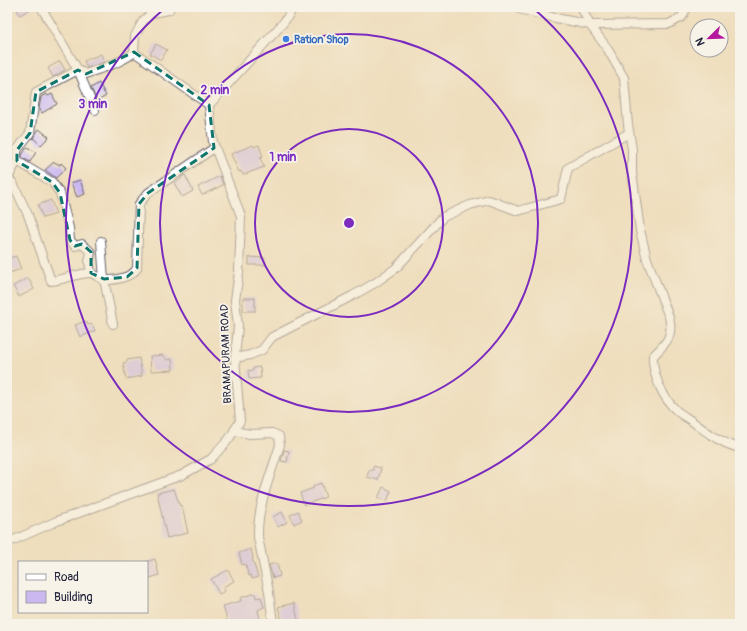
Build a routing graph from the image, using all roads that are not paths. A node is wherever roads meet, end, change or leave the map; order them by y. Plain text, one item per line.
1 (41, 7) edge
2 (511, 7) edge
3 (582, 7) edge
4 (687, 7) edge
5 (294, 8) edge
6 (169, 10) dead end
7 (590, 24) junction
8 (134, 52) junction
9 (78, 70) junction
10 (208, 104) junction
11 (95, 110) dead end
12 (629, 133) junction
13 (214, 148) junction
14 (17, 161) junction
15 (7, 178) edge
16 (101, 241) dead end
17 (91, 273) junction
18 (104, 279) junction
19 (113, 324) dead end
20 (235, 358) junction
21 (234, 431) junction
22 (740, 448) edge
23 (7, 543) edge
24 (273, 624) edge

1 - 9 street
2 - 7 street
3 - 7 street
4 - 7 street
5 - 10 street
6 - 8 street
7 - 12 street
8 - 9 street
8 - 10 street
9 - 11 street
9 - 14 street
10 - 13 street, BRAMAPURAM ROAD
12 - 20 street
12 - 22 street
13 - 18 street
13 - 20 street, BRAMAPURAM ROAD
14 - 15 street
14 - 17 street
15 - 17 street
16 - 18 street
17 - 18 street
18 - 19 street
20 - 21 street, BRAMAPURAM ROAD
21 - 23 street, BRAMAPURAM ROAD
21 - 24 street

